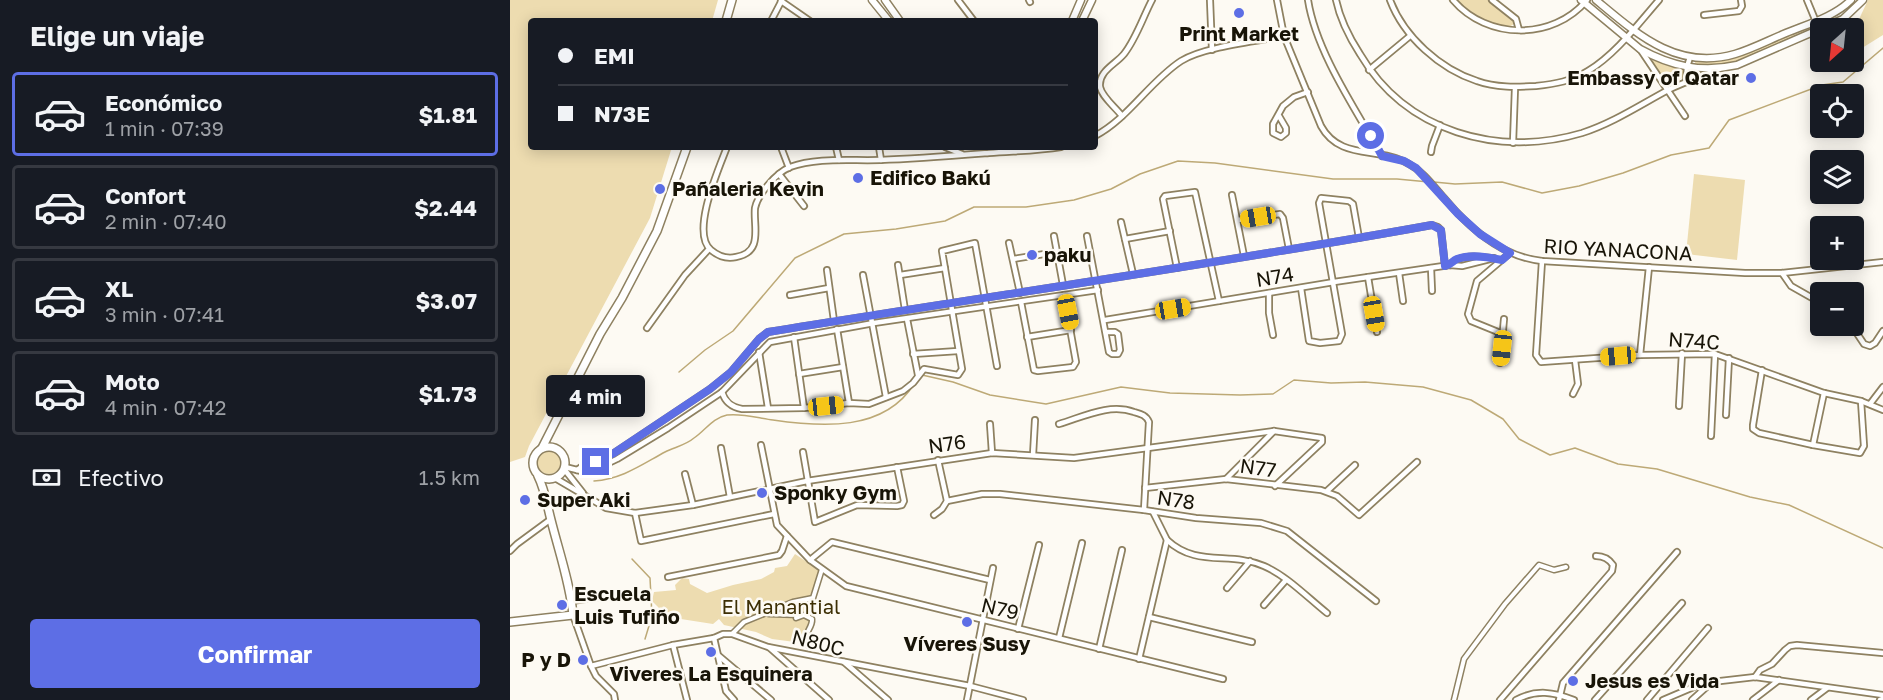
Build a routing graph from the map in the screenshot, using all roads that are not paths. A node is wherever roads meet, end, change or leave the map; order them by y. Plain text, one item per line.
1 (732, 0) edge
2 (872, 0) edge
3 (885, 0) edge
4 (958, 0) edge
5 (1082, 0) edge
6 (1092, 0) edge
7 (1152, 0) edge
8 (1209, 0) edge
9 (1277, 0) edge
10 (1308, 0) edge
11 (1336, 0) edge
12 (1390, 0) edge
13 (1453, 0) edge
14 (1492, 0) edge
15 (1596, 0) edge
16 (1659, 0) edge
17 (1741, 0) edge
18 (1807, 0) edge
19 (1851, 0) edge
20 (1863, 0) edge
21 (781, 1) edge
22 (1584, 1) edge
23 (1704, 15) dead end
24 (727, 18) edge
25 (772, 18) edge
26 (806, 18) edge
27 (887, 18) edge
28 (898, 18) edge
29 (972, 18) edge
30 (1073, 18) edge
31 (1083, 18) edge
32 (1814, 18) edge
33 (1822, 18) edge
34 (1844, 18) edge
35 (1810, 23) edge
36 (1519, 30) junction
37 (1633, 30) junction
38 (1810, 33) edge
39 (1284, 36) junction
40 (1410, 36) junction
41 (1626, 37) junction
42 (1640, 49) junction
43 (1212, 50) junction
44 (1690, 57) junction
45 (1687, 67) junction
46 (1719, 69) junction
47 (1369, 70) junction
48 (1686, 82) junction
49 (1515, 88) junction
50 (1669, 90) junction
51 (1308, 92) junction
52 (1122, 116) junction
53 (1279, 116) dead end
54 (1685, 116) dead end
55 (1440, 125) junction
56 (1098, 134) edge
57 (1513, 143) junction
58 (686, 150) edge
59 (726, 150) edge
60 (782, 150) edge
61 (837, 150) edge
62 (880, 150) edge
63 (953, 150) edge
64 (969, 150) edge
65 (1028, 150) edge
66 (1431, 153) dead end
67 (967, 155) junction
68 (1382, 156) junction
69 (839, 160) junction
70 (882, 160) junction
71 (789, 168) junction
72 (779, 174) junction
73 (1232, 195) dead end
74 (804, 206) dead end
75 (1238, 220) junction
76 (1121, 222) dead end
77 (1170, 231) junction
78 (1054, 236) dead end
79 (1087, 236) dead end
80 (1359, 238) junction
81 (1125, 239) junction
82 (1009, 243) dead end
83 (1326, 244) junction
84 (710, 249) junction
85 (1289, 249) junction
86 (1057, 252) junction
87 (1510, 253) junction
88 (1244, 256) junction
89 (1494, 258) junction
90 (1013, 259) junction
91 (1502, 260) junction
92 (1542, 261) junction
93 (1212, 262) junction
94 (1883, 262) edge
95 (898, 265) dead end
96 (1447, 266) junction
97 (1648, 267) junction
98 (945, 268) junction
99 (1177, 268) junction
100 (1431, 268) junction
101 (827, 270) dead end
102 (1399, 273) junction
103 (1782, 273) junction
104 (1133, 274) junction
105 (863, 275) dead end
106 (900, 275) junction
107 (1368, 277) junction
108 (1096, 280) junction
109 (1334, 282) junction
110 (1063, 285) junction
111 (829, 288) junction
112 (1301, 288) junction
113 (1098, 290) junction
114 (1432, 291) dead end
115 (1020, 293) junction
116 (1269, 293) junction
117 (790, 295) dead end
118 (1064, 295) junction
119 (1810, 297) edge
120 (986, 298) junction
121 (1219, 301) junction
122 (1402, 301) dead end
123 (950, 302) junction
124 (1021, 302) junction
125 (988, 307) junction
126 (905, 310) junction
127 (953, 311) junction
128 (871, 315) junction
129 (907, 319) junction
130 (1504, 319) dead end
131 (1105, 320) junction
132 (834, 321) junction
133 (874, 323) junction
134 (647, 328) dead end
135 (837, 329) junction
136 (1071, 330) junction
137 (1883, 331) edge
138 (1106, 332) junction
139 (1377, 332) dead end
140 (1503, 334) junction
141 (1273, 335) dead end
142 (1858, 336) edge
143 (794, 337) junction
144 (1027, 337) junction
145 (753, 346) junction
146 (958, 351) junction
147 (760, 352) junction
148 (1682, 353) junction
149 (913, 354) junction
150 (1715, 354) junction
151 (1640, 355) junction
152 (1729, 358) junction
153 (1575, 360) junction
154 (1500, 363) dead end
155 (997, 366) dead end
156 (843, 367) junction
157 (1762, 370) junction
158 (799, 374) junction
159 (918, 375) junction
160 (1883, 387) edge
161 (722, 392) junction
162 (1824, 393) junction
163 (1573, 394) dead end
164 (886, 397) junction
165 (1860, 401) junction
166 (849, 403) junction
167 (1870, 404) junction
168 (1679, 406) dead end
169 (768, 408) junction
170 (804, 408) junction
171 (1883, 410) edge
172 (672, 414) junction
173 (1726, 415) dead end
174 (663, 420) junction
175 (1035, 420) dead end
176 (677, 422) junction
177 (990, 424) dead end
178 (1059, 424) dead end
179 (668, 428) junction
180 (553, 429) junction
181 (1274, 431) junction
182 (1711, 436) dead end
183 (761, 445) dead end
184 (1813, 445) junction
185 (1147, 447) junction
186 (542, 448) junction
187 (556, 448) junction
188 (721, 448) dead end
189 (803, 452) dead end
190 (614, 453) junction
191 (992, 453) junction
192 (1033, 455) junction
193 (617, 459) junction
194 (938, 460) junction
195 (1417, 462) dead end
196 (1355, 465) dead end
197 (897, 467) junction
198 (565, 468) junction
199 (577, 470) junction
200 (685, 474) dead end
201 (538, 476) junction
202 (554, 479) junction
203 (1226, 479) junction
204 (807, 481) junction
205 (1275, 486) junction
206 (1145, 488) junction
207 (769, 489) junction
208 (1328, 491) junction
209 (585, 495) junction
210 (730, 497) junction
211 (547, 499) junction
212 (947, 501) junction
213 (693, 505) junction
214 (1144, 510) junction
215 (1153, 512) junction
216 (635, 513) junction
217 (774, 514) junction
218 (934, 515) dead end
219 (551, 519) junction
220 (787, 536) junction
221 (1167, 540) junction
222 (1082, 543) dead end
223 (1039, 545) dead end
224 (1122, 550) dead end
225 (510, 552) edge
226 (1677, 552) dead end
227 (1596, 556) dead end
228 (810, 560) junction
229 (1250, 561) junction
230 (1566, 567) dead end
231 (993, 568) dead end
232 (822, 569) junction
233 (668, 577) dead end
234 (990, 580) junction
235 (1286, 580) junction
236 (1227, 588) dead end
237 (606, 596) dead end
238 (572, 601) junction
239 (1376, 601) dead end
240 (1682, 603) dead end
241 (1264, 605) dead end
242 (1327, 613) dead end
243 (573, 615) junction
244 (763, 615) junction
245 (804, 615) junction
246 (1149, 617) junction
247 (796, 618) dead end
248 (982, 620) junction
249 (510, 622) edge
250 (1018, 628) junction
251 (1708, 628) dead end
252 (732, 634) junction
253 (714, 638) junction
254 (1059, 638) junction
255 (1252, 642) dead end
256 (674, 645) junction
257 (808, 645) dead end
258 (768, 647) junction
259 (1099, 649) junction
260 (1883, 653) edge
261 (719, 656) junction
262 (1139, 659) junction
263 (842, 660) junction
264 (591, 666) junction
265 (1755, 676) junction
266 (1223, 679) dead end
267 (1714, 680) junction
268 (1779, 680) junction
269 (970, 686) junction
270 (1827, 688) junction
271 (1560, 697) edge
272 (1523, 698) edge
273 (1882, 698) edge
274 (615, 700) edge
275 (687, 700) edge
276 (734, 700) edge
277 (771, 700) edge
278 (829, 700) edge
279 (888, 700) edge
280 (967, 700) edge
281 (1023, 700) edge
282 (1454, 700) edge
283 (1500, 700) edge
284 (1516, 700) edge
285 (1574, 700) edge
286 (1595, 700) edge
287 (1647, 700) edge
288 (1663, 700) edge
289 (1692, 700) edge
290 (1753, 700) edge
291 (1811, 700) edge

1 - 24 main road
2 - 27 street
3 - 28 street
4 - 29 street
5 - 30 street
6 - 31 street
7 - 52 street
8 - 43 street
9 - 39 street, RIO YANACONA
10 - 68 street
11 - 47 street
12 - 40 street
13 - 36 street
14 - 36 street
15 - 37 street
16 - 37 street
17 - 23 street
18 - 32 street
19 - 33 street
20 - 34 street
21 - 25 street
21 - 26 street
22 - 36 street
22 - 41 street
35 - 44 street
37 - 41 street
37 - 44 street
38 - 46 street
39 - 43 street
39 - 51 street, RIO YANACONA
40 - 47 street
40 - 49 street
41 - 42 street
41 - 49 street
42 - 45 street
42 - 50 street
43 - 52 street
44 - 45 street
45 - 46 street
45 - 48 street
46 - 48 street
47 - 55 street
48 - 50 street
49 - 57 street
50 - 54 street
50 - 57 street
51 - 53 street
51 - 68 street, RIO YANACONA
52 - 56 street
55 - 57 street
55 - 66 street
58 - 180 main road
59 - 84 street
60 - 71 street
61 - 69 street
62 - 70 street
63 - 67 street
64 - 67 street
65 - 67 street
67 - 70 street
68 - 87 street, RIO YANACONA
69 - 70 street
69 - 71 street
71 - 72 street
72 - 74 street
72 - 84 street
73 - 75 street
75 - 85 street
75 - 88 street
76 - 81 street
77 - 81 street
77 - 93 street
77 - 99 street
78 - 86 street
79 - 108 street
80 - 83 street
80 - 83 street
80 - 96 street
81 - 104 street
82 - 90 street
83 - 85 street
83 - 109 street
84 - 134 street
85 - 88 street
86 - 90 street
86 - 110 street
87 - 91 street
87 - 92 street, RIO YANACONA
88 - 93 street
89 - 91 street
89 - 96 street
89 - 96 street
90 - 115 street
91 - 140 street
92 - 97 street, RIO YANACONA
92 - 153 street, N74C
93 - 99 street
93 - 121 street
94 - 103 street, RIO YANACONA
95 - 106 street
96 - 100 street, N74
97 - 103 street, RIO YANACONA
97 - 151 street
98 - 106 street
98 - 120 street
98 - 123 street
99 - 104 street
100 - 102 street, N74
100 - 114 street
101 - 111 street
102 - 107 street, N74
102 - 122 street
103 - 119 street
104 - 108 street
105 - 128 street
106 - 126 street
107 - 109 street, N74
107 - 139 street
108 - 110 street
108 - 113 street
109 - 112 street, N74
109 - 112 street
110 - 115 street
111 - 117 street
111 - 132 street
112 - 116 street, N74
113 - 118 street
113 - 131 street
115 - 120 street
116 - 121 street, N74
116 - 141 street
118 - 124 street
118 - 136 street
120 - 123 street
120 - 125 street
121 - 131 street, N74
123 - 126 street
123 - 127 street
124 - 125 street
124 - 144 street
125 - 127 street
125 - 155 street
126 - 128 street
127 - 129 street
127 - 146 street
128 - 132 street
128 - 133 street
129 - 133 street
129 - 149 street
130 - 140 street
131 - 138 street
132 - 145 street
133 - 135 street
133 - 164 street
135 - 143 street
135 - 156 street
136 - 144 street
136 - 144 street
137 - 142 street
138 - 138 street
140 - 154 street
143 - 147 street
143 - 158 street
145 - 147 street
145 - 172 street
146 - 149 street
146 - 159 street
147 - 161 street
147 - 169 street
148 - 150 street, N74C
148 - 151 street, N74C
148 - 168 street
149 - 159 street
150 - 152 street, N74C
150 - 182 street
151 - 153 street, N74C
152 - 157 street, N74C
152 - 173 street
153 - 163 street
156 - 158 street
156 - 166 street
157 - 162 street, N74C
157 - 184 street
158 - 170 street
159 - 164 street
160 - 167 street
161 - 169 street
161 - 176 street
162 - 165 street, N74C
162 - 184 street
164 - 166 street
165 - 167 street, N74C
165 - 184 street
166 - 170 street
167 - 171 street, N74C
169 - 170 street
172 - 174 street
172 - 176 street
174 - 179 street
174 - 190 street
175 - 192 street
176 - 179 street
177 - 191 street
178 - 185 street
179 - 193 street
180 - 186 main road
180 - 187 main road
181 - 185 street, N76
181 - 203 street
181 - 205 street, N76
183 - 207 street, N79
185 - 192 street, N76
185 - 206 street
186 - 187 main road
186 - 201 main road
187 - 198 main road
188 - 210 street
189 - 204 street
190 - 193 street
190 - 199 street
191 - 192 street, N76
191 - 194 street, N76
193 - 199 street
194 - 197 street, N76
194 - 212 street
195 - 208 street
196 - 208 street
197 - 204 street, N76
197 - 204 street
198 - 199 street
198 - 202 main road
198 - 209 street, N76
200 - 213 street
201 - 202 main road
201 - 211 main road
202 - 209 street, N76
202 - 211 main road
203 - 205 street, N77
203 - 206 street, N77
204 - 207 street, N76
205 - 208 street, N77
206 - 214 street
207 - 210 street, N76
207 - 217 street, N79
209 - 216 street, N76
210 - 213 street, N76
211 - 219 main road
212 - 214 street, N78
212 - 218 street
213 - 216 street, N76
214 - 215 street, N78
215 - 221 street
215 - 239 street, N78
216 - 217 street
217 - 220 street, N79
219 - 225 street
219 - 238 main road
220 - 228 street, N79
220 - 233 street
221 - 229 street
221 - 246 street
222 - 254 street
223 - 250 street
224 - 259 street
226 - 271 street
227 - 283 street
228 - 232 street, N79
228 - 234 street
229 - 235 street
229 - 236 street
230 - 282 street
231 - 234 street
232 - 244 street
232 - 248 street, N79
234 - 248 street
235 - 241 street
235 - 242 street
237 - 238 street
238 - 243 main road
240 - 286 street
243 - 249 main road
243 - 264 street
244 - 245 street
244 - 252 street
245 - 247 street
245 - 257 street
246 - 255 street
246 - 262 street
248 - 250 street, N79
248 - 269 street
250 - 254 street, N79
251 - 287 street
252 - 253 street
252 - 258 street, N80C
253 - 256 street
253 - 261 street
254 - 259 street, N79
256 - 264 street
256 - 275 street
258 - 263 street, N80C
258 - 278 street
259 - 262 street, N79
260 - 265 street
261 - 276 street
261 - 277 street
262 - 266 street, N79
263 - 269 street
263 - 279 street, N80C
264 - 274 street
265 - 267 street
265 - 268 street
267 - 288 street
267 - 289 street
268 - 270 street
268 - 290 street
269 - 280 street
269 - 281 street
270 - 273 street
270 - 291 street
271 - 272 street
271 - 285 street
272 - 284 street

